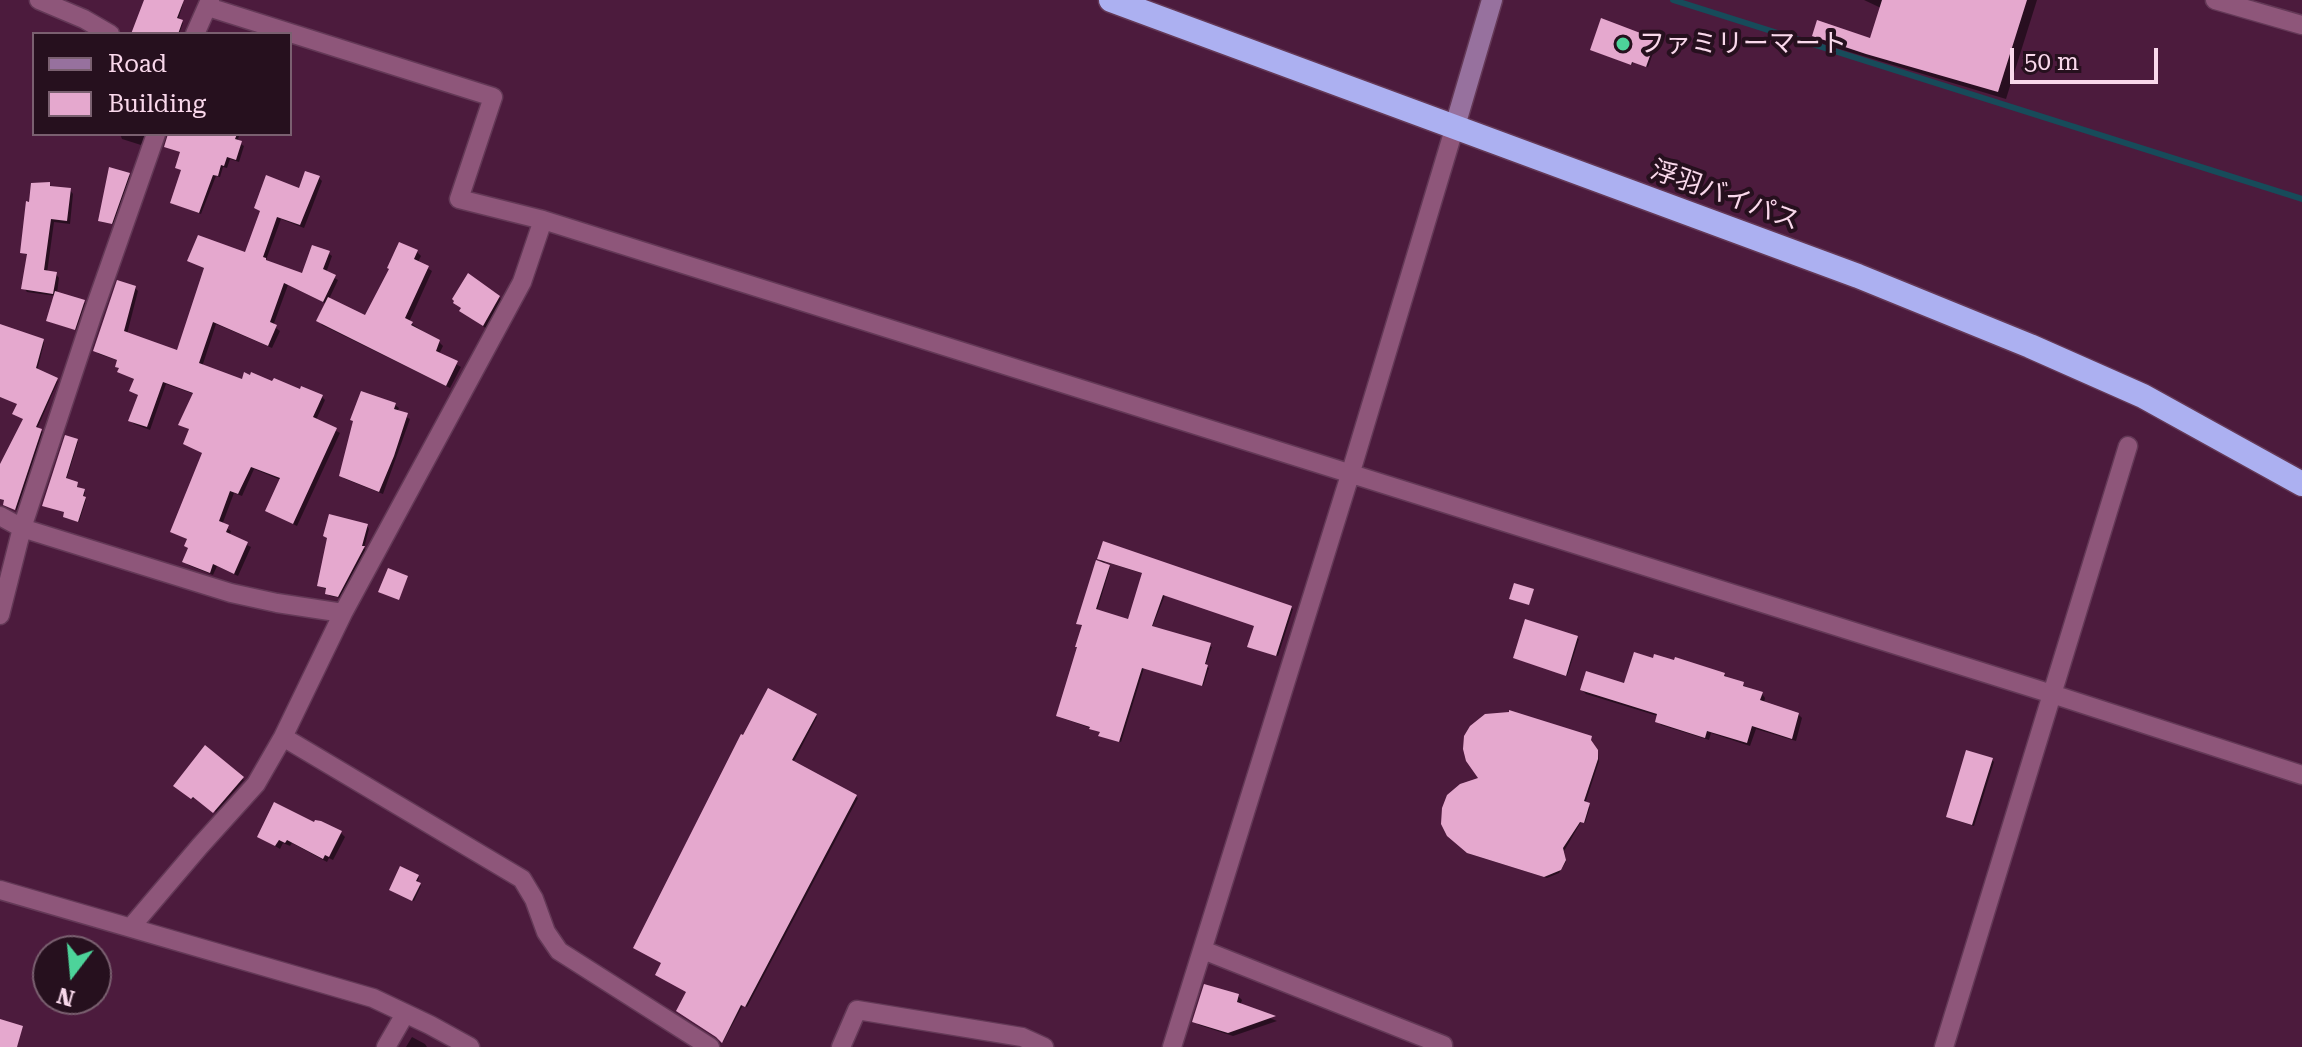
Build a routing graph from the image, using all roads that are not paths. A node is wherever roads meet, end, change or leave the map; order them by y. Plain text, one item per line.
1 (39, 0) edge
2 (1111, 0) edge
3 (1492, 0) edge
4 (2215, 0) edge
5 (209, 3) edge
6 (2302, 25) edge
7 (107, 32) edge
8 (196, 32) edge
9 (1455, 126) junction
10 (155, 136) edge
11 (543, 220) junction
12 (2128, 446) dead end
13 (1350, 475) junction
14 (2302, 484) edge
15 (0, 516) edge
16 (22, 528) junction
17 (343, 613) junction
18 (0, 615) edge
19 (2052, 694) junction
20 (283, 737) junction
21 (2302, 775) edge
22 (0, 890) edge
23 (131, 927) junction
24 (1203, 950) junction
25 (405, 1014) junction
26 (386, 1047) edge
27 (470, 1047) edge
28 (710, 1047) edge
29 (841, 1047) edge
30 (1044, 1047) edge
31 (1172, 1047) edge
32 (1443, 1047) edge
33 (1944, 1047) edge

1 - 7 street
2 - 9 highway, 浮羽バイパス
3 - 9 street
4 - 6 street
5 - 8 street
5 - 11 street
9 - 13 street
9 - 14 highway, 浮羽バイパス
10 - 16 street
11 - 13 street
11 - 17 street
12 - 19 street
13 - 19 street
13 - 24 street
15 - 16 street
16 - 17 street
16 - 18 street
17 - 20 street
19 - 21 street
19 - 33 street
20 - 23 street
20 - 28 street
22 - 23 street
23 - 25 street
24 - 31 street
24 - 32 street
25 - 26 street
25 - 27 street
29 - 30 street

